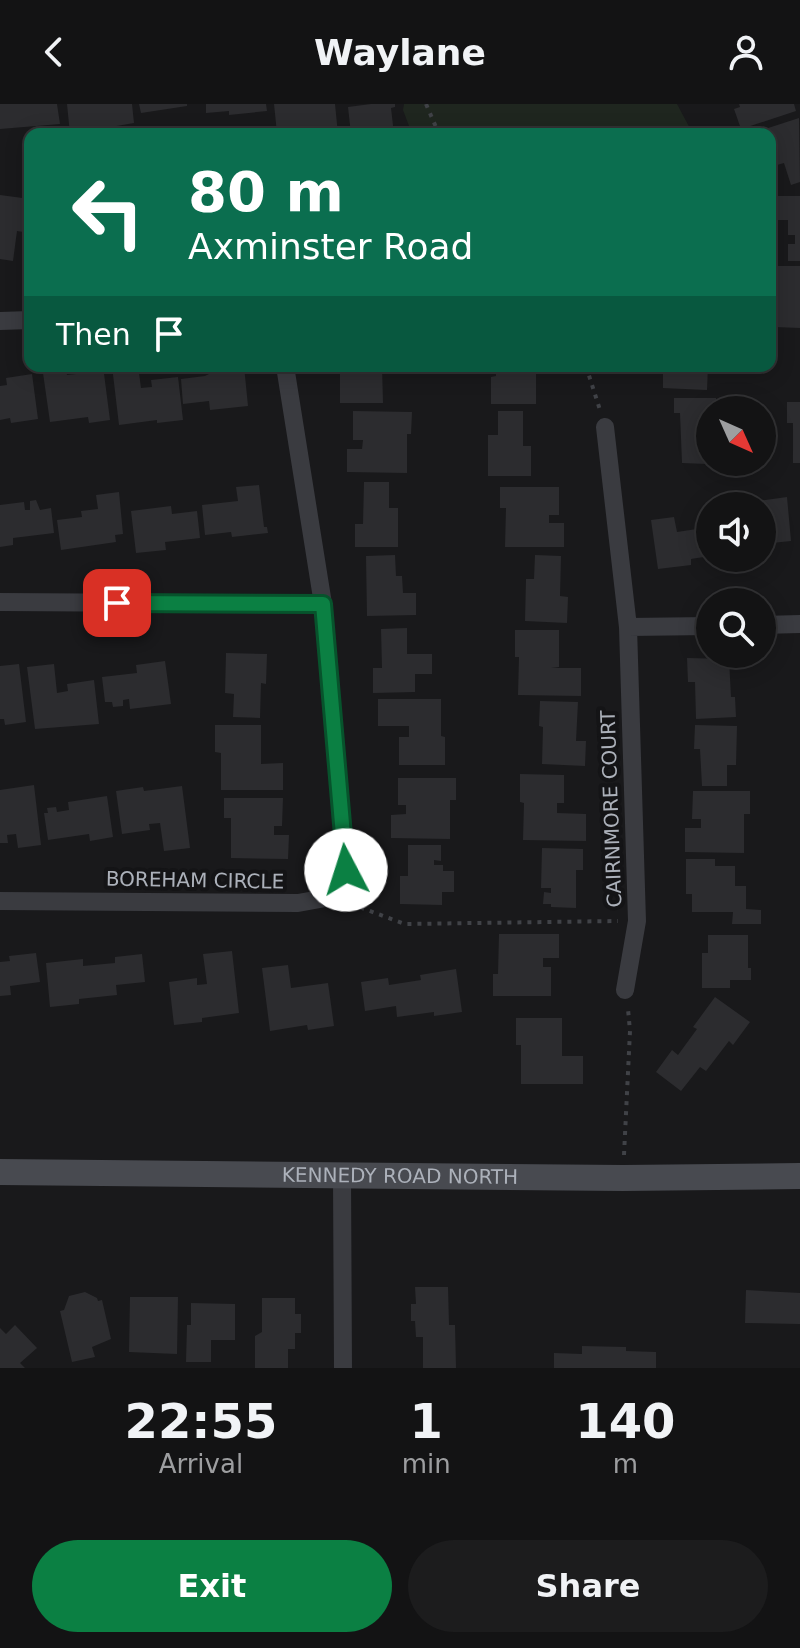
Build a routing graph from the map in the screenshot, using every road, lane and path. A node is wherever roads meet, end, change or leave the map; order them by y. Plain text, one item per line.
1 (426, 104) edge
2 (436, 128) edge
3 (24, 320) edge
4 (0, 321) edge
5 (286, 372) edge
6 (588, 372) edge
7 (605, 427) joint
8 (0, 602) edge
9 (323, 604) junction
10 (800, 624) edge
11 (776, 625) edge
12 (696, 626) edge
13 (628, 627) junction
14 (331, 897) junction
15 (0, 901) edge
16 (637, 921) junction
17 (625, 990) joint
18 (0, 1172) edge
19 (342, 1176) junction
20 (800, 1176) edge
21 (623, 1178) junction
22 (343, 1368) edge

1 - 2 path
3 - 4 street
5 - 9 street
6 - 7 path
7 - 13 street, CAIRNMORE COURT
8 - 9 street
9 - 14 street
10 - 11 street
12 - 13 street
13 - 16 street, CAIRNMORE COURT
14 - 15 street, BOREHAM CIRCLE
14 - 16 path
16 - 17 street, CAIRNMORE COURT
17 - 21 path
18 - 19 main road, KENNEDY ROAD NORTH
19 - 21 main road, KENNEDY ROAD NORTH
19 - 22 street
20 - 21 main road, KENNEDY ROAD NORTH

